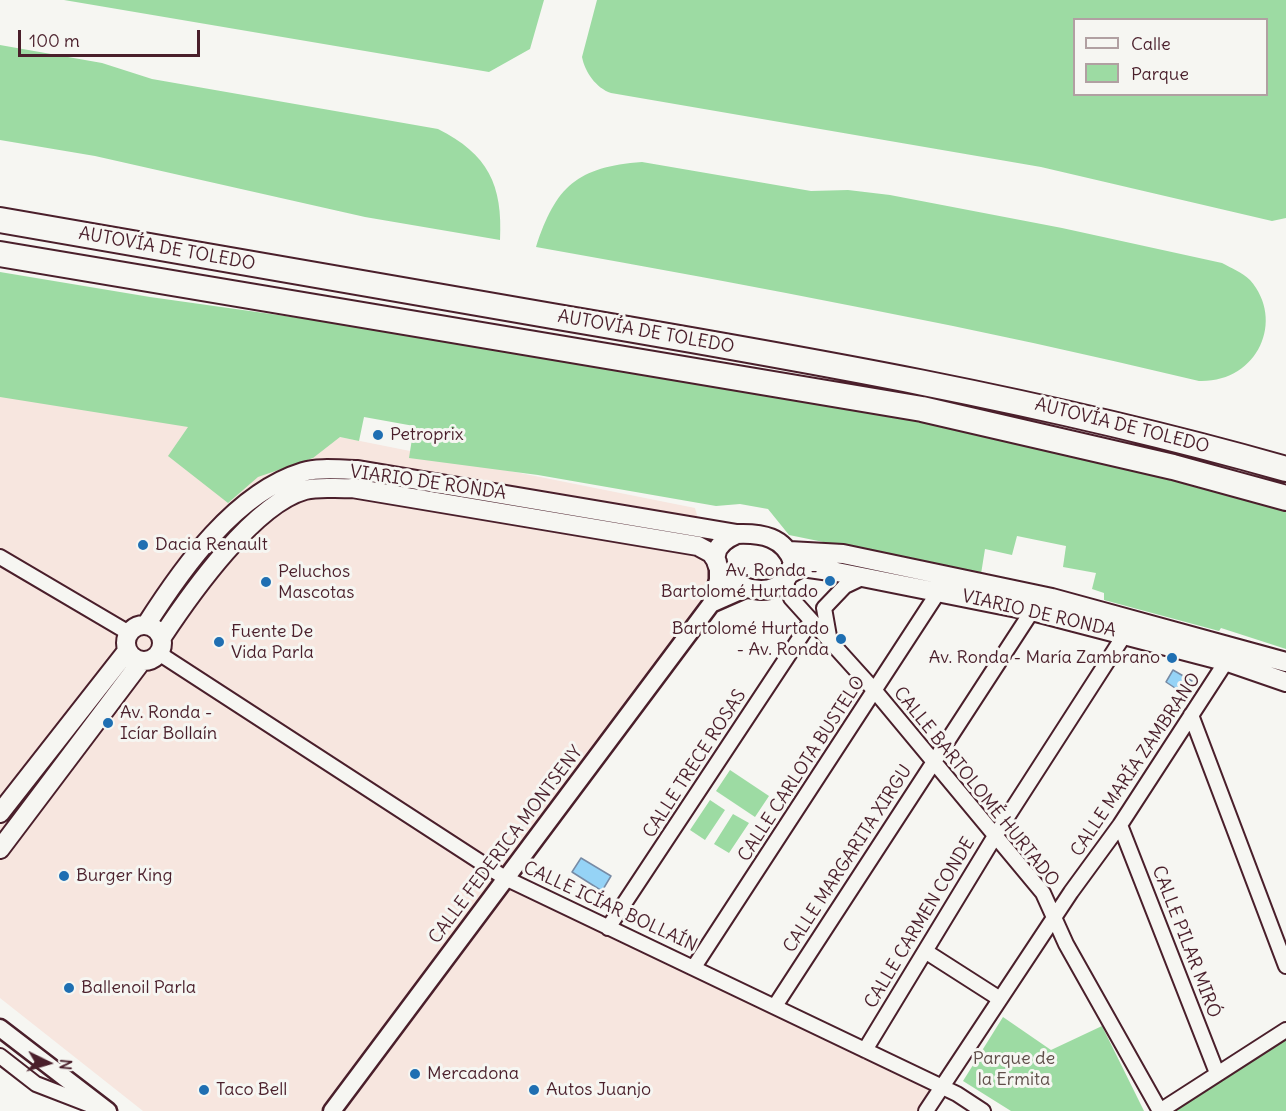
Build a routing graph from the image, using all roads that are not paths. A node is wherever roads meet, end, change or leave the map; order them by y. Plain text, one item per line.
1 (0, 220) edge
2 (0, 254) edge
3 (1286, 470) edge
4 (1286, 498) edge
5 (737, 534) junction
6 (789, 550) junction
7 (0, 556) edge
8 (718, 565) junction
9 (787, 577) junction
10 (864, 577) junction
11 (766, 588) junction
12 (745, 589) junction
13 (939, 591) junction
14 (791, 598) junction
15 (711, 604) junction
16 (1032, 611) junction
17 (811, 621) junction
18 (137, 629) junction
19 (1125, 634) junction
20 (830, 642) junction
21 (161, 646) junction
22 (1231, 654) junction
23 (134, 656) junction
24 (1286, 662) edge
25 (1286, 682) edge
26 (874, 692) junction
27 (1191, 715) junction
28 (932, 760) junction
29 (0, 813) edge
30 (1120, 825) junction
31 (994, 836) junction
32 (0, 849) edge
33 (505, 878) junction
34 (1054, 917) junction
35 (608, 928) junction
36 (925, 951) junction
37 (1286, 966) edge
38 (694, 967) junction
39 (1000, 999) junction
40 (775, 1006) junction
41 (0, 1028) edge
42 (1286, 1030) edge
43 (865, 1050) junction
44 (0, 1056) edge
45 (1217, 1073) junction
46 (940, 1086) junction
47 (106, 1111) edge
48 (332, 1111) edge
49 (926, 1111) edge
50 (983, 1111) edge
51 (1160, 1111) edge

1 - 3 highway, AUTOVÍA DE TOLEDO
2 - 4 highway, AUTOVÍA DE TOLEDO
5 - 6 main road
5 - 8 main road
5 - 18 main road, VIARIO DE RONDA
6 - 9 main road
6 - 22 main road, VIARIO DE RONDA
7 - 18 street
8 - 12 main road
8 - 15 street, CALLE FEDERICA MONTSENY
8 - 21 main road, VIARIO DE RONDA
9 - 10 main road, VIARIO DE RONDA
9 - 11 main road
9 - 14 street, CALLE BARTOLOMÉ HURTADO
10 - 13 main road, VIARIO DE RONDA
10 - 20 street
11 - 12 main road
11 - 14 street, CALLE BARTOLOMÉ HURTADO
12 - 15 street, CALLE FEDERICA MONTSENY
13 - 16 main road, VIARIO DE RONDA
13 - 26 street, CALLE CARLOTA BUSTELO
14 - 17 street, CALLE BARTOLOMÉ HURTADO
15 - 33 street, CALLE FEDERICA MONTSENY
16 - 19 main road, VIARIO DE RONDA
16 - 28 street, CALLE MARGARITA XIRGU
17 - 20 street, CALLE BARTOLOMÉ HURTADO
17 - 35 street, CALLE TRECE ROSAS
18 - 21 main road
18 - 23 main road
19 - 22 main road, VIARIO DE RONDA
19 - 31 street, CALLE CARMEN CONDE
20 - 26 street, CALLE BARTOLOMÉ HURTADO
21 - 23 main road
21 - 33 street, CALLE ICÍAR BOLLAÍN
22 - 24 main road, VIARIO DE RONDA
22 - 25 main road, VIARIO DE RONDA
22 - 27 street, CALLE MARÍA ZAMBRANO
23 - 29 main road
23 - 32 main road
26 - 28 street, CALLE BARTOLOMÉ HURTADO
26 - 38 street, CALLE CARLOTA BUSTELO
27 - 30 street, CALLE MARÍA ZAMBRANO
27 - 37 street
28 - 31 street, CALLE BARTOLOMÉ HURTADO
28 - 40 street, CALLE MARGARITA XIRGU
30 - 34 street, CALLE MARÍA ZAMBRANO
30 - 45 street, CALLE PILAR MIRÓ
31 - 34 street, CALLE BARTOLOMÉ HURTADO
31 - 36 street, CALLE CARMEN CONDE
33 - 35 street, CALLE ICÍAR BOLLAÍN
33 - 48 street, CALLE FEDERICA MONTSENY
34 - 39 street, CALLE MARÍA ZAMBRANO
34 - 51 street, CALLE BARTOLOMÉ HURTADO
35 - 38 street, CALLE ICÍAR BOLLAÍN
36 - 39 street
36 - 43 street, CALLE CARMEN CONDE
38 - 40 street, CALLE ICÍAR BOLLAÍN
39 - 46 street, CALLE MARÍA ZAMBRANO
40 - 43 street, CALLE ICÍAR BOLLAÍN
41 - 47 street
42 - 45 street
43 - 46 street, CALLE ICÍAR BOLLAÍN
44 - 47 street
45 - 51 street
46 - 49 street, CALLE MARÍA ZAMBRANO
46 - 50 street, CALLE ICÍAR BOLLAÍN

